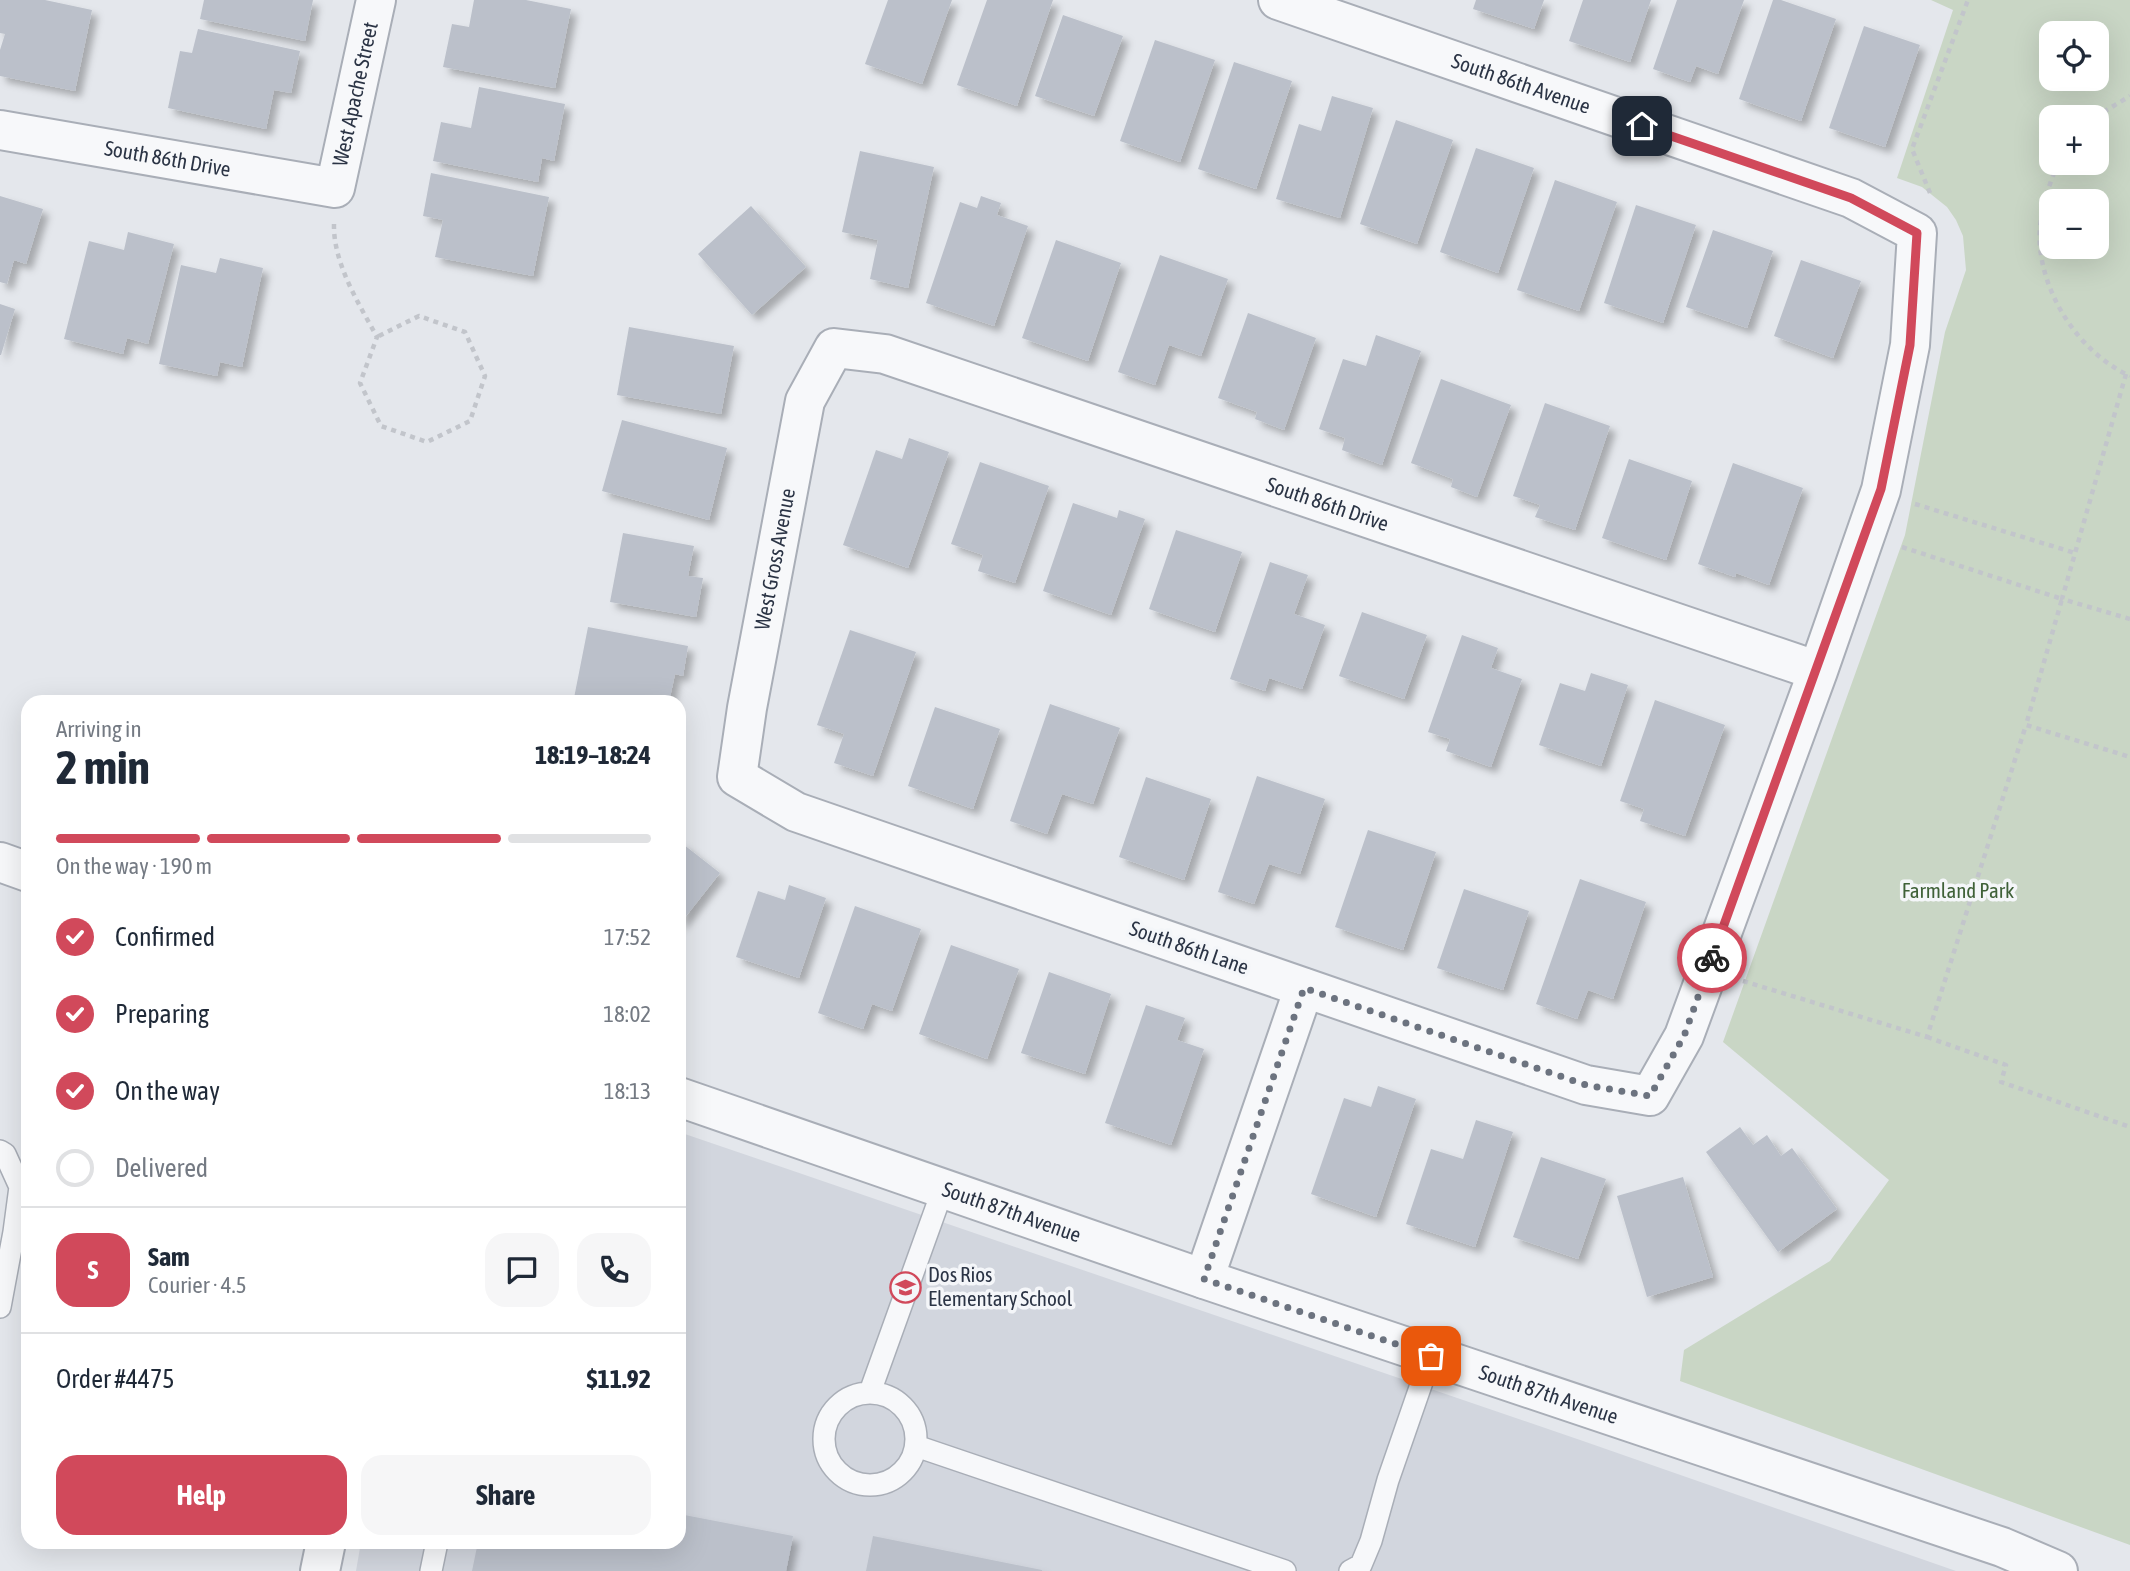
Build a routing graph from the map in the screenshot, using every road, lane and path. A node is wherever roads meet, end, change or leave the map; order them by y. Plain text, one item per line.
1 (376, 0) edge
2 (1278, 0) edge
3 (1968, 0) edge
4 (2130, 96) edge
5 (2109, 109) edge
6 (0, 130) edge
7 (2053, 175) edge
8 (335, 188) junction
9 (1930, 193) dead end
10 (377, 337) junction
11 (834, 348) joint
12 (2128, 375) edge
13 (1906, 501) dead end
14 (1896, 545) dead end
15 (2075, 553) junction
16 (2062, 599) junction
17 (2130, 619) edge
18 (1818, 671) junction
19 (2026, 725) junction
20 (2130, 757) edge
21 (737, 777) joint
22 (0, 862) edge
23 (21, 870) edge
24 (1743, 981) dead end
25 (1304, 988) junction
26 (1927, 1037) junction
27 (686, 1099) edge
28 (2130, 1127) edge
29 (0, 1151) edge
30 (943, 1189) junction
31 (1204, 1279) junction
32 (0, 1307) edge
33 (1431, 1356) junction
34 (870, 1392) junction
35 (916, 1446) junction
36 (325, 1549) edge
37 (436, 1549) edge
38 (320, 1571) edge
39 (431, 1571) edge
40 (1285, 1571) edge
41 (1350, 1571) edge
42 (2058, 1571) edge

1 - 8 street, West Apache Street
2 - 18 street, South 86th Avenue
3 - 9 path
4 - 5 path
6 - 8 street, South 86th Drive
7 - 12 path
8 - 10 path
10 - 10 path
11 - 18 street, South 86th Drive
11 - 21 street, West Gross Avenue
12 - 15 path
13 - 15 path
14 - 16 path
15 - 16 path
16 - 17 path
16 - 19 path
18 - 25 street, South 86th Lane
19 - 20 path
19 - 26 path
21 - 25 street, South 86th Lane
22 - 23 street
24 - 26 path
25 - 31 street
26 - 28 path
27 - 30 street, South 87th Avenue
29 - 32 lane
30 - 31 street, South 87th Avenue
30 - 34 lane
31 - 33 street, South 87th Avenue
33 - 41 lane
33 - 42 street, South 87th Avenue
34 - 35 lane
34 - 35 lane
35 - 40 lane
36 - 38 street
37 - 39 lane

